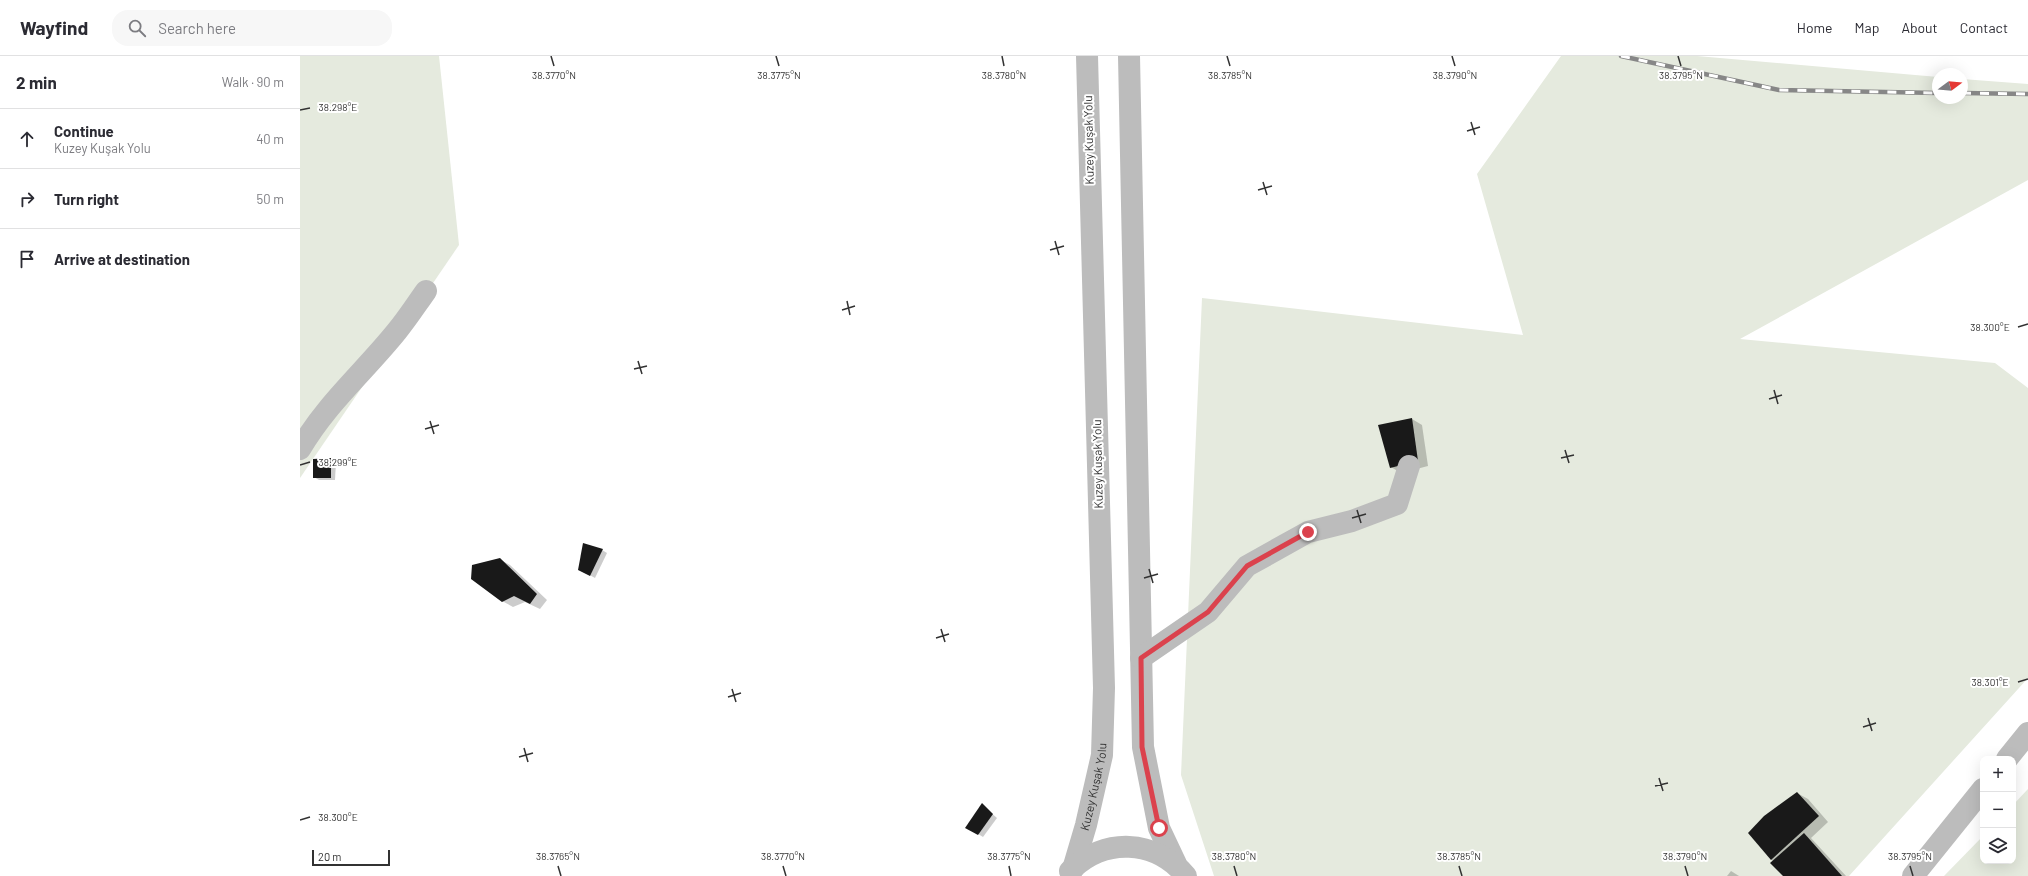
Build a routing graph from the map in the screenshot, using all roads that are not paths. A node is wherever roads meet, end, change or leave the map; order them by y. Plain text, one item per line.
1 (1087, 56) edge
2 (1130, 56) edge
3 (426, 292) dead end
4 (300, 449) edge
5 (1409, 466) dead end
6 (1141, 658) junction
7 (2028, 733) edge
8 (2009, 756) edge
9 (1981, 792) edge
10 (1181, 870) edge
11 (1069, 872) edge
12 (1913, 876) edge

1 - 11 main road, Kuzey Kuşak Yolu
2 - 6 main road
3 - 4 main road
5 - 6 main road
6 - 10 main road
7 - 8 main road
9 - 12 main road
10 - 11 main road

